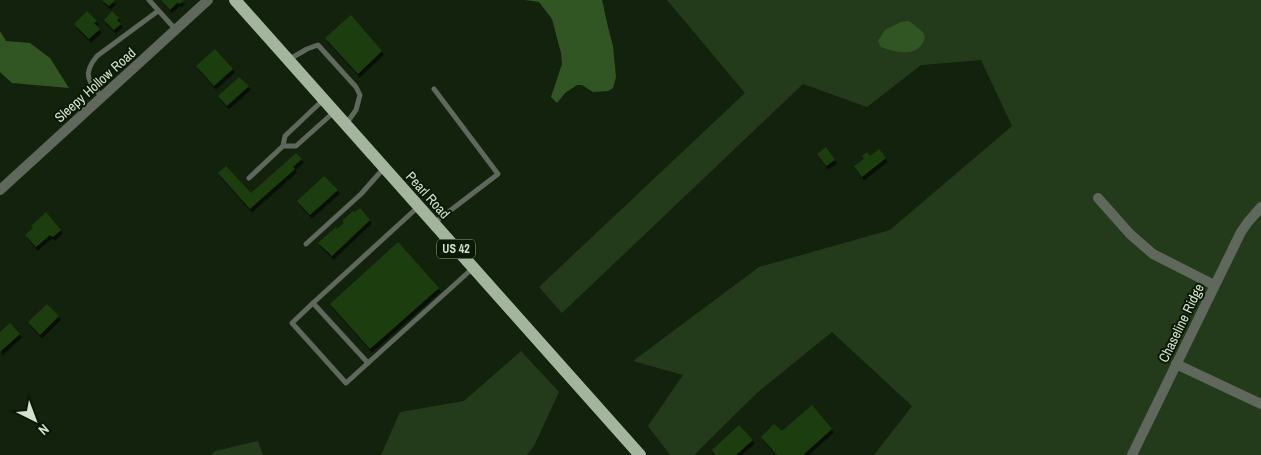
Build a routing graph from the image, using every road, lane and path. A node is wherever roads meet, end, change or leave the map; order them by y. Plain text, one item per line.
1 (150, 0) edge
2 (208, 0) edge
3 (235, 0) edge
4 (158, 11) junction
5 (176, 30) junction
6 (288, 60) junction
7 (434, 88) dead end
8 (102, 97) junction
9 (323, 99) junction
10 (334, 112) junction
11 (345, 124) junction
12 (283, 146) junction
13 (384, 168) junction
14 (248, 178) dead end
15 (0, 190) edge
16 (1098, 198) dead end
17 (419, 207) junction
18 (1261, 207) edge
19 (434, 223) junction
20 (306, 244) dead end
21 (473, 268) junction
22 (1214, 285) junction
23 (313, 303) junction
24 (368, 363) junction
25 (1176, 364) junction
26 (1261, 404) edge
27 (640, 455) edge
28 (1132, 455) edge

1 - 4 lane
2 - 5 street, Sleepy Hollow Road
3 - 6 main road, Pearl Road / US 42
4 - 5 lane
4 - 8 lane
5 - 8 street, Sleepy Hollow Road
6 - 9 main road, Pearl Road / US 42
6 - 11 lane
7 - 19 lane
8 - 15 street, Sleepy Hollow Road
9 - 10 main road, Pearl Road / US 42
9 - 12 lane
10 - 11 main road, Pearl Road / US 42
10 - 12 lane
11 - 13 main road, Pearl Road / US 42
12 - 14 lane
13 - 17 main road, Pearl Road / US 42
13 - 20 lane
16 - 22 street
17 - 19 main road, Pearl Road / US 42
17 - 23 lane
18 - 22 street, Chaseline Ridge
19 - 21 main road, Pearl Road / US 42
21 - 24 lane
21 - 27 main road, Pearl Road / US 42
22 - 25 street, Chaseline Ridge
23 - 24 lane
23 - 24 lane
25 - 26 street
25 - 28 street, Chaseline Ridge

